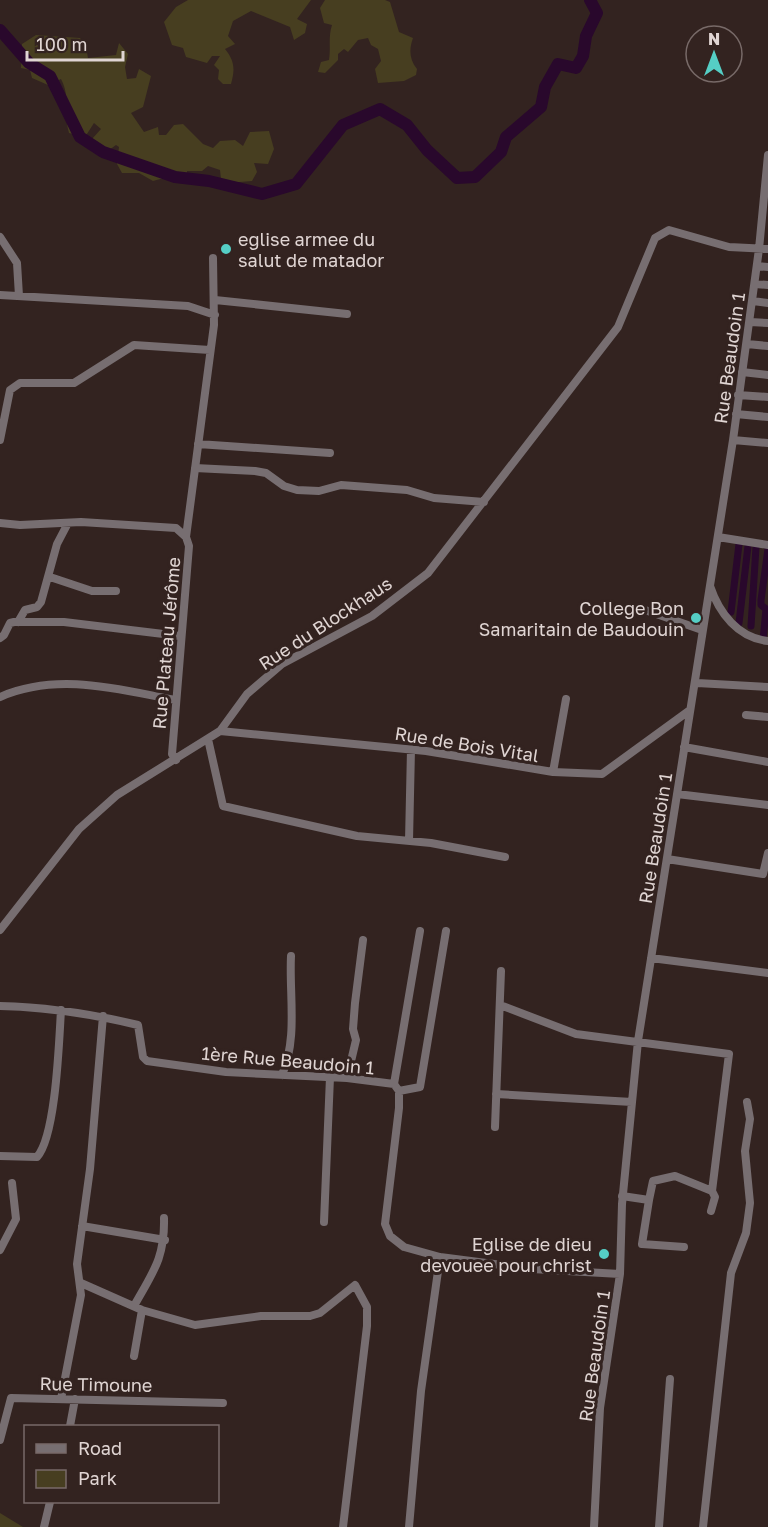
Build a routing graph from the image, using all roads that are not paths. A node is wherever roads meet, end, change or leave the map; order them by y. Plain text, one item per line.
1 (768, 155) edge
2 (768, 160) edge
3 (0, 237) edge
4 (764, 249) edge
5 (213, 258) dead end
6 (757, 266) junction
7 (768, 267) edge
8 (755, 284) junction
9 (768, 285) edge
10 (0, 295) edge
11 (19, 296) junction
12 (216, 300) junction
13 (753, 301) junction
14 (768, 303) edge
15 (347, 314) dead end
16 (215, 315) junction
17 (750, 322) junction
18 (768, 323) edge
19 (747, 344) junction
20 (768, 346) edge
21 (210, 350) junction
22 (742, 372) junction
23 (768, 375) edge
24 (738, 395) junction
25 (768, 397) edge
26 (736, 414) junction
27 (768, 417) edge
28 (0, 440) edge
29 (733, 440) junction
30 (768, 442) edge
31 (198, 444) junction
32 (330, 453) dead end
33 (195, 468) junction
34 (484, 502) junction
35 (0, 523) edge
36 (69, 523) junction
37 (186, 537) junction
38 (718, 537) junction
39 (768, 544) edge
40 (50, 577) junction
41 (710, 586) junction
42 (116, 591) dead end
43 (645, 610) dead end
44 (18, 622) junction
45 (702, 630) junction
46 (180, 636) junction
47 (0, 638) edge
48 (768, 641) edge
49 (697, 683) junction
50 (768, 687) edge
51 (0, 697) edge
52 (566, 699) dead end
53 (175, 700) junction
54 (690, 710) junction
55 (746, 715) dead end
56 (768, 717) edge
57 (220, 731) junction
58 (208, 739) junction
59 (684, 747) junction
60 (411, 749) junction
61 (176, 760) junction
62 (768, 762) edge
63 (553, 772) junction
64 (677, 794) junction
65 (768, 805) edge
66 (408, 841) junction
67 (768, 853) edge
68 (505, 857) dead end
69 (667, 859) junction
70 (0, 930) edge
71 (420, 931) dead end
72 (446, 931) dead end
73 (363, 940) dead end
74 (291, 956) dead end
75 (651, 958) junction
76 (501, 971) dead end
77 (768, 973) edge
78 (500, 1005) junction
79 (0, 1006) edge
80 (61, 1010) junction
81 (103, 1016) junction
82 (638, 1041) junction
83 (282, 1075) junction
84 (330, 1077) junction
85 (347, 1078) junction
86 (393, 1084) junction
87 (399, 1091) junction
88 (496, 1094) junction
89 (632, 1102) junction
90 (747, 1102) dead end
91 (495, 1127) dead end
92 (0, 1156) edge
93 (12, 1183) dead end
94 (712, 1191) junction
95 (622, 1196) junction
96 (649, 1200) junction
97 (711, 1211) dead end
98 (164, 1218) dead end
99 (324, 1222) dead end
100 (82, 1226) junction
101 (165, 1240) junction
102 (684, 1247) dead end
103 (0, 1250) edge
104 (440, 1257) junction
105 (620, 1274) junction
106 (81, 1283) junction
107 (138, 1308) junction
108 (134, 1356) dead end
109 (670, 1378) dead end
110 (61, 1399) junction
111 (75, 1399) junction
112 (223, 1403) dead end
113 (70, 1425) edge
114 (0, 1440) edge
115 (50, 1503) edge
116 (44, 1527) edge
117 (343, 1527) edge
118 (409, 1527) edge
119 (594, 1527) edge
120 (659, 1527) edge
121 (703, 1527) edge

1 - 2 street, Rue Beaudoin 1
2 - 4 street, Rue Beaudoin 1
3 - 11 street
4 - 6 street, Rue Beaudoin 1
4 - 34 street, Rue du Blockhaus
5 - 12 street
6 - 7 street
6 - 8 street, Rue Beaudoin 1
8 - 9 street
8 - 13 street, Rue Beaudoin 1
10 - 11 street
11 - 16 street
12 - 15 street
12 - 16 street
13 - 14 street
13 - 17 street, Rue Beaudoin 1
16 - 21 street
17 - 18 street
17 - 19 street, Rue Beaudoin 1
19 - 20 street
19 - 22 street, Rue Beaudoin 1
21 - 28 street
21 - 31 street
22 - 23 street
22 - 24 street, Rue Beaudoin 1
24 - 25 street
24 - 26 street, Rue Beaudoin 1
26 - 27 street
26 - 29 street, Rue Beaudoin 1
29 - 30 street
29 - 38 street, Rue Beaudoin 1
31 - 32 street
31 - 33 street
33 - 34 street
33 - 37 street
34 - 57 street, Rue du Blockhaus
35 - 36 street, Rue Plateau Jérôme
36 - 37 street, Rue Plateau Jérôme
36 - 40 street
37 - 46 street, Rue Plateau Jérôme
38 - 39 street
38 - 41 street, Rue Beaudoin 1
40 - 42 street
40 - 44 street
41 - 45 street, Rue Beaudoin 1
41 - 48 street
43 - 45 street
44 - 46 street
44 - 47 street
45 - 49 street, Rue Beaudoin 1
46 - 53 street, Rue Plateau Jérôme
49 - 50 street
49 - 54 street, Rue Beaudoin 1
51 - 53 street
52 - 63 street
53 - 61 street, Rue Plateau Jérôme
54 - 59 street, Rue Beaudoin 1
54 - 63 street, Rue de Bois Vital
55 - 56 street
57 - 58 street, Rue du Blockhaus
57 - 60 street, Rue de Bois Vital
58 - 61 street, Rue du Blockhaus
58 - 66 street
59 - 62 street
59 - 64 street, Rue Beaudoin 1
60 - 63 street, Rue de Bois Vital
60 - 66 street
61 - 70 street, Rue du Blockhaus
64 - 65 street
64 - 69 street, Rue Beaudoin 1
66 - 68 street
67 - 69 street
69 - 75 street, Rue Beaudoin 1
71 - 86 street
72 - 87 street
73 - 85 street
74 - 83 street
75 - 77 street
75 - 82 street, Rue Beaudoin 1
76 - 78 street
78 - 82 street
78 - 88 street
79 - 80 street, 1ère Rue Beaudoin 1
80 - 81 street, 1ère Rue Beaudoin 1
80 - 92 street
81 - 83 street, 1ère Rue Beaudoin 1
81 - 100 street
82 - 89 street, Rue Beaudoin 1
82 - 94 street
83 - 84 street, 1ère Rue Beaudoin 1
84 - 85 street, 1ère Rue Beaudoin 1
84 - 99 street
85 - 86 street, 1ère Rue Beaudoin 1
86 - 87 street, 1ère Rue Beaudoin 1
87 - 104 street
88 - 89 street
88 - 91 street
89 - 95 street, Rue Beaudoin 1
90 - 121 street
93 - 103 street
94 - 96 street
94 - 97 street
95 - 96 street
95 - 105 street, Rue Beaudoin 1
96 - 102 street
98 - 101 street
100 - 101 street
100 - 106 street
101 - 107 street
104 - 105 street
104 - 118 street
105 - 119 street, Rue Beaudoin 1
106 - 107 street
106 - 110 street
107 - 108 street
107 - 117 street
109 - 120 street
110 - 111 street, Rue Timoune
110 - 114 street, Rue Timoune
111 - 112 street, Rue Timoune
111 - 113 street
115 - 116 street

